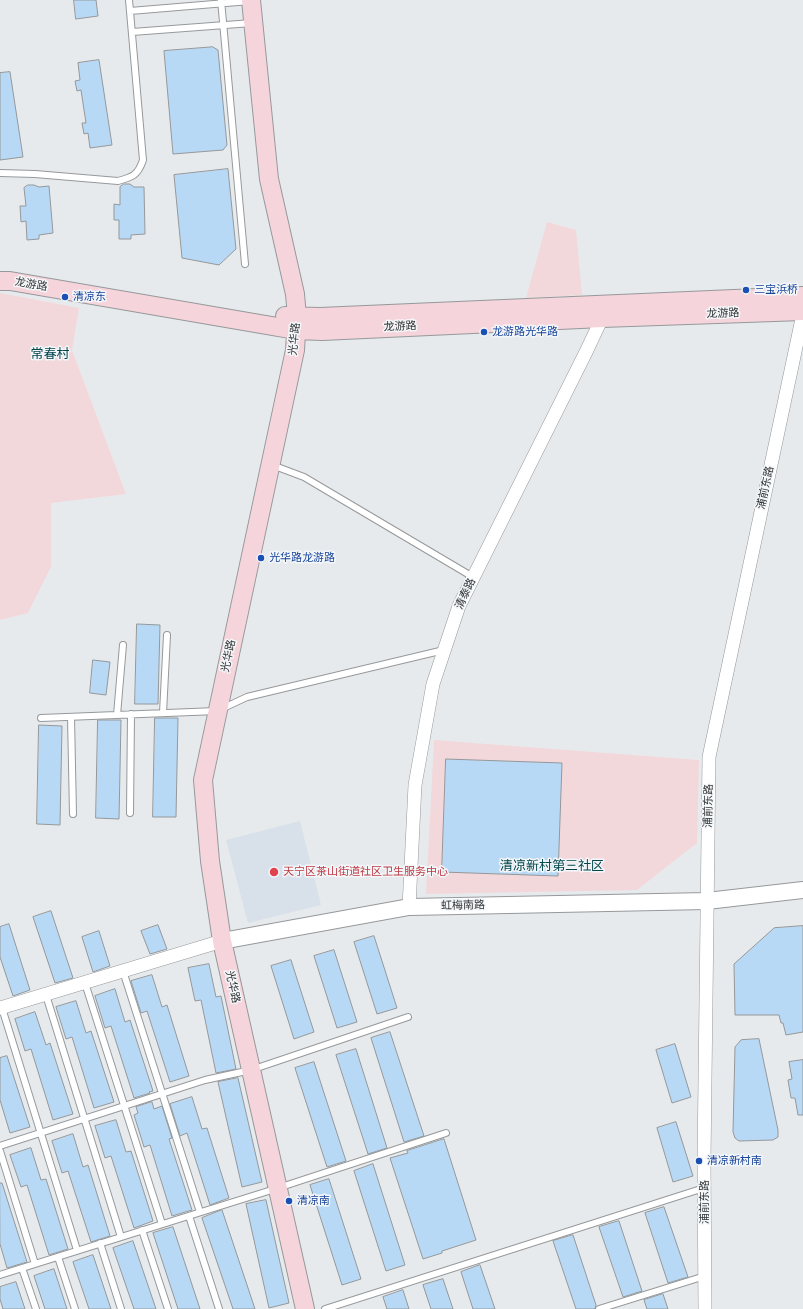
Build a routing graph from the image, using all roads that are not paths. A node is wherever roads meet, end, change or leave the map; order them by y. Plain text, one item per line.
1 (129, 0) edge
2 (251, 1) edge
3 (221, 2) edge
4 (130, 11) junction
5 (254, 23) junction
6 (223, 25) junction
7 (132, 32) junction
8 (0, 173) edge
9 (245, 264) dead end
10 (0, 269) edge
11 (0, 281) edge
12 (803, 296) edge
13 (602, 311) junction
14 (803, 312) edge
15 (297, 324) junction
16 (270, 464) junction
17 (473, 577) junction
18 (167, 635) dead end
19 (123, 645) dead end
20 (444, 650) junction
21 (217, 711) junction
22 (163, 713) junction
23 (131, 714) junction
24 (117, 715) junction
25 (71, 717) junction
26 (41, 718) dead end
27 (130, 813) dead end
28 (72, 814) dead end
29 (803, 890) edge
30 (803, 900) edge
31 (707, 901) junction
32 (409, 907) junction
33 (222, 941) junction
34 (123, 971) junction
35 (85, 983) junction
36 (46, 994) junction
37 (1, 1008) edge
38 (408, 1017) dead end
39 (251, 1070) junction
40 (162, 1094) junction
41 (125, 1106) junction
42 (84, 1119) junction
43 (41, 1133) junction
44 (446, 1133) dead end
45 (0, 1146) edge
46 (0, 1151) edge
47 (278, 1188) junction
48 (704, 1188) junction
49 (200, 1212) junction
50 (189, 1216) junction
51 (162, 1224) junction
52 (142, 1230) junction
53 (121, 1237) junction
54 (100, 1243) junction
55 (78, 1250) junction
56 (58, 1257) junction
57 (35, 1264) junction
58 (22, 1268) junction
59 (0, 1275) edge
60 (705, 1276) junction
61 (36, 1309) edge
62 (75, 1309) edge
63 (121, 1309) edge
64 (168, 1309) edge
65 (219, 1309) edge
66 (305, 1309) edge
67 (325, 1309) edge
68 (599, 1309) edge
69 (705, 1309) edge

1 - 4 lane
2 - 3 lane
2 - 5 main road, 光华路
3 - 4 lane
3 - 6 lane
4 - 7 lane
5 - 6 lane
5 - 15 main road, 光华路
6 - 7 lane
6 - 9 lane
7 - 8 lane
10 - 15 main road, 龙游路
11 - 15 main road, 龙游路
12 - 13 main road, 龙游路
13 - 14 main road, 龙游路
13 - 15 main road, 龙游路
13 - 17 street, 清泰路
14 - 31 street, 浦前东路
15 - 16 main road, 光华路
16 - 17 lane
16 - 21 main road, 光华路
17 - 20 street, 清泰路
18 - 22 lane
19 - 24 lane
20 - 21 lane
20 - 32 street, 清泰路
21 - 22 lane
21 - 33 main road, 光华路
22 - 23 lane
23 - 24 lane
23 - 27 lane
24 - 25 lane
25 - 26 lane
25 - 28 lane
29 - 31 street, 虹梅南路
30 - 31 street, 虹梅南路
31 - 32 street, 虹梅南路
31 - 48 street, 浦前东路
32 - 33 street, 虹梅南路
33 - 34 street
33 - 39 main road, 光华路
34 - 35 street
34 - 40 lane
35 - 36 street
35 - 41 lane
36 - 37 street
36 - 42 lane
37 - 43 lane
38 - 39 lane
39 - 40 lane
39 - 47 main road, 光华路
40 - 41 lane
40 - 49 lane
41 - 42 lane
41 - 51 lane
42 - 43 lane
42 - 53 lane
43 - 45 lane
43 - 55 lane
44 - 47 lane
46 - 57 lane
47 - 49 lane
47 - 66 main road, 光华路
48 - 60 street, 浦前东路
48 - 67 lane
49 - 50 lane
50 - 51 lane
50 - 65 lane
51 - 52 lane
52 - 53 lane
52 - 64 lane
53 - 54 lane
54 - 55 lane
54 - 63 lane
55 - 56 lane
56 - 57 lane
56 - 62 lane
57 - 58 lane
58 - 59 lane
58 - 61 lane
60 - 68 lane
60 - 69 street, 浦前东路

